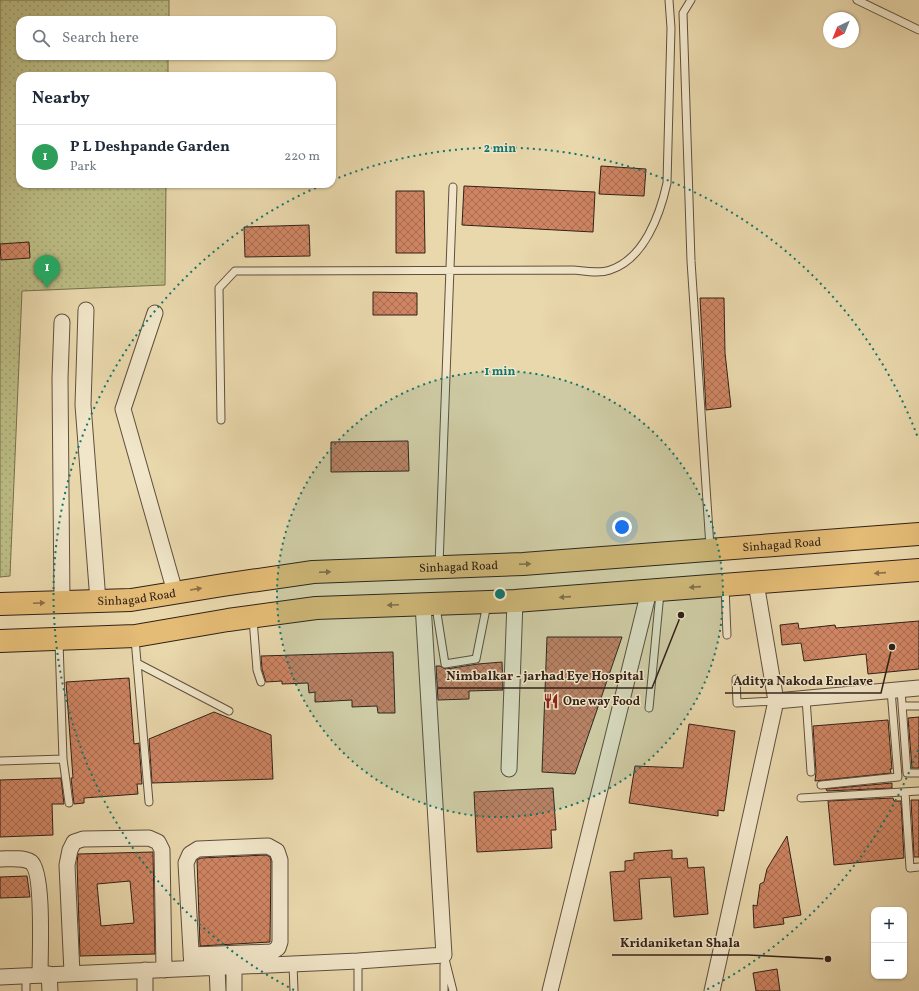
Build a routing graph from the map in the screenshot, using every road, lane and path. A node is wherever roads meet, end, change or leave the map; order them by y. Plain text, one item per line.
1 (669, 0) edge
2 (691, 0) edge
3 (857, 0) edge
4 (919, 30) edge
5 (453, 188) dead end
6 (451, 270) junction
7 (86, 310) dead end
8 (155, 313) dead end
9 (62, 322) dead end
10 (221, 420) dead end
11 (919, 534) edge
12 (710, 550) junction
13 (438, 568) junction
14 (919, 570) edge
15 (756, 583) junction
16 (724, 585) junction
17 (654, 590) junction
18 (175, 592) junction
19 (98, 601) junction
20 (515, 601) junction
21 (62, 602) junction
22 (488, 602) junction
23 (0, 604) edge
24 (429, 604) junction
25 (253, 617) junction
26 (727, 635) dead end
27 (135, 636) junction
28 (59, 638) junction
29 (0, 641) edge
30 (137, 663) junction
31 (736, 679) dead end
32 (261, 682) dead end
33 (919, 688) edge
34 (896, 690) junction
35 (806, 698) junction
36 (776, 701) junction
37 (902, 706) junction
38 (919, 706) edge
39 (649, 708) dead end
40 (229, 711) dead end
41 (63, 759) junction
42 (0, 761) edge
43 (509, 769) dead end
44 (811, 772) dead end
45 (919, 773) edge
46 (821, 785) dead end
47 (919, 791) edge
48 (905, 792) junction
49 (801, 798) dead end
50 (149, 802) dead end
51 (69, 803) dead end
52 (0, 859) edge
53 (919, 867) edge
54 (444, 955) junction
55 (358, 961) junction
56 (192, 962) junction
57 (293, 964) junction
58 (217, 967) junction
59 (234, 967) junction
60 (145, 970) junction
61 (164, 970) junction
62 (72, 974) junction
63 (38, 975) junction
64 (0, 976) edge
65 (26, 991) edge
66 (50, 991) edge
67 (145, 991) edge
68 (218, 991) edge
69 (234, 991) edge
70 (294, 991) edge
71 (358, 991) edge
72 (444, 991) edge
73 (453, 991) edge
74 (550, 991) edge
75 (712, 991) edge

1 - 6 lane
2 - 12 lane
3 - 4 lane
5 - 6 lane
6 - 10 lane
6 - 13 lane
7 - 19 street
8 - 18 street
9 - 21 street
11 - 12 main road, Sinhagad Road
13 -> 12 main road, Sinhagad Road
18 -> 13 main road, Sinhagad Road
14 -> 15 main road
15 - 16 main road
15 - 36 street
16 -> 17 main road
16 - 26 lane
17 -> 20 main road
17 - 39 lane
17 - 74 street
18 - 19 main road, Sinhagad Road
19 - 21 main road, Sinhagad Road
20 - 22 main road
20 - 43 street
23 -> 21 main road, Sinhagad Road
22 - 24 main road
22 - 24 lane
24 -> 25 main road
24 - 54 street
25 - 27 main road
25 - 32 lane
27 - 28 main road
27 - 30 lane
28 - 29 main road
28 - 41 lane
30 - 40 lane
30 - 50 lane
31 - 36 lane
33 - 34 street
34 - 35 street
34 - 37 lane
34 - 46 lane
35 - 36 street
35 - 44 lane
36 - 75 street
37 - 38 lane
37 - 45 lane
41 - 42 lane
41 - 51 lane
47 - 48 lane
48 - 49 lane
48 - 53 lane
52 - 63 street
54 - 55 street
54 - 72 lane
54 - 73 lane
55 - 57 street
55 - 71 lane
56 - 56 street
56 - 58 street
56 - 61 street
57 - 59 street
57 - 70 lane
58 - 59 street
58 - 68 street
59 - 69 street
60 - 61 street
60 - 62 street
60 - 67 street
61 - 62 street
62 - 63 street
63 - 64 street
63 - 65 lane
63 - 66 street

